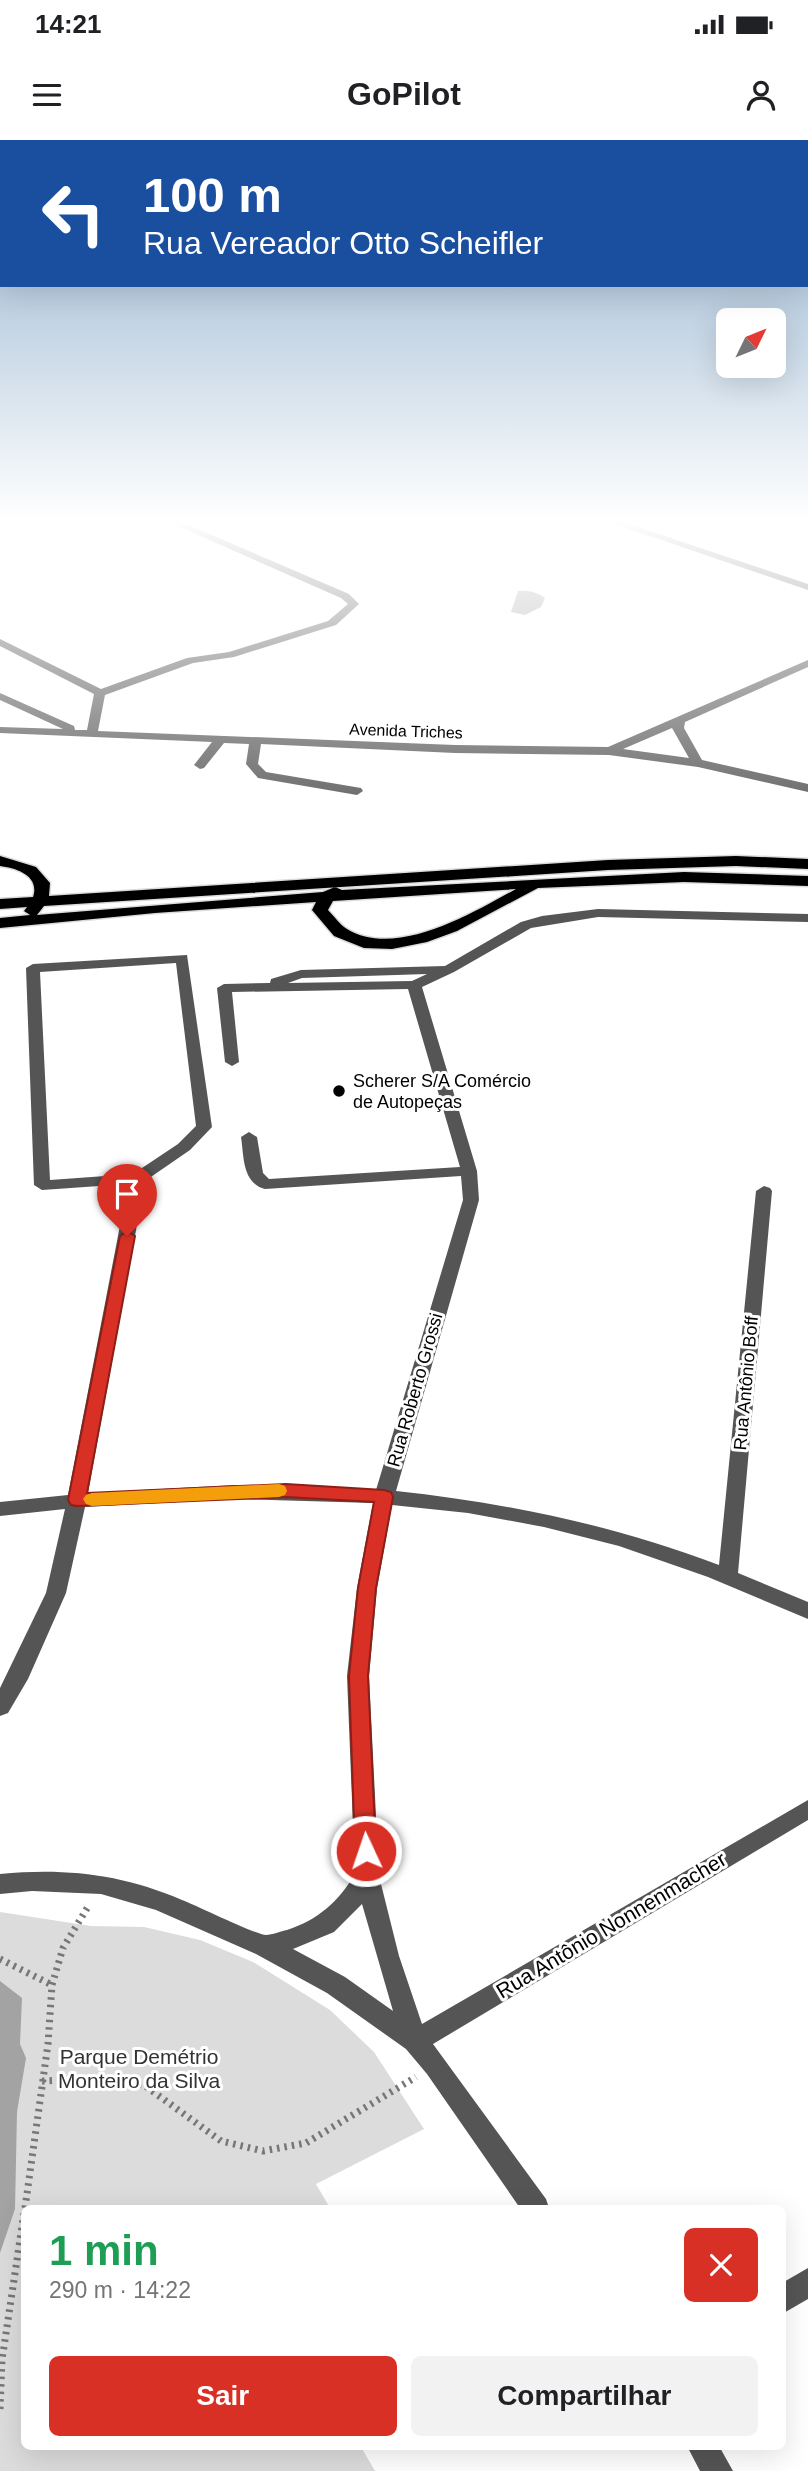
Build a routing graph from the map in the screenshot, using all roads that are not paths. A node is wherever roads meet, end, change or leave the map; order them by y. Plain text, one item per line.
1 (314, 629) edge
2 (0, 642) edge
3 (808, 663) edge
4 (100, 692) junction
5 (0, 696) edge
6 (0, 710) edge
7 (24, 710) junction
8 (680, 720) junction
9 (0, 730) edge
10 (88, 734) junction
11 (220, 740) junction
12 (257, 741) junction
13 (609, 751) junction
14 (698, 763) junction
15 (200, 765) dead end
16 (808, 788) edge
17 (357, 791) dead end
18 (0, 861) edge
19 (808, 864) edge
20 (380, 877) junction
21 (808, 881) edge
22 (538, 884) junction
23 (327, 896) junction
24 (41, 901) junction
25 (0, 904) edge
26 (808, 918) edge
27 (8, 923) edge
28 (449, 969) junction
29 (414, 985) junction
30 (264, 987) junction
31 (232, 1062) dead end
32 (249, 1137) dead end
33 (469, 1171) junction
34 (137, 1178) junction
35 (764, 1191) dead end
36 (384, 1497) junction
37 (77, 1500) junction
38 (0, 1509) edge
39 (728, 1575) junction
40 (808, 1611) edge
41 (0, 1707) edge
42 (808, 1809) edge
43 (367, 1876) junction
44 (0, 1884) edge
45 (265, 1946) junction
46 (415, 2041) junction
47 (534, 2205) edge
48 (808, 2282) edge
49 (786, 2297) edge
50 (704, 2450) edge
51 (718, 2471) edge

1 - 4 street
2 - 4 street
3 - 8 street
4 - 10 street
5 - 7 street
6 - 7 street
7 - 10 street
8 - 13 street
8 - 14 street
9 - 10 street, Avenida Triches
10 - 11 street, Avenida Triches
11 - 12 street, Avenida Triches
11 - 15 street
12 - 13 street, Avenida Triches
12 - 17 street
13 - 14 street, Avenida Triches
14 - 16 street, Avenida Triches
18 - 24 highway
19 - 20 highway
20 - 23 highway
20 - 24 highway
21 - 22 highway
22 - 23 highway
22 - 23 highway
23 - 27 highway
24 - 25 highway
24 - 27 highway
26 - 28 street
28 - 29 street
28 - 30 street
29 - 30 street
29 - 33 street
30 - 31 street
32 - 33 street
33 - 36 street, Rua Roberto Grossi
34 - 34 street
34 - 37 street
35 - 39 street, Rua Antônio Boff
36 - 37 street
36 - 39 street
36 - 43 street, Rua Roberto Grossi
37 - 38 street
37 - 41 street
39 - 40 street
42 - 46 street, Rua Antônio Nonnenmacher
43 - 45 street
43 - 46 street, Rua Roberto Grossi
44 - 45 street
45 - 46 street
46 - 47 street
48 - 49 street
50 - 51 street

